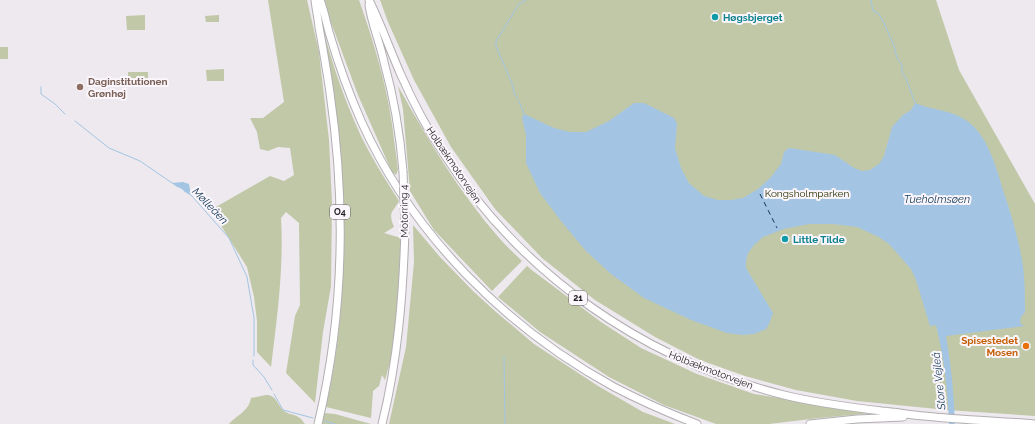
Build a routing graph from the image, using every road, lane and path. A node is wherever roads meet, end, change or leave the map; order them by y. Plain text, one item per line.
1 (315, 0) edge
2 (320, 0) edge
3 (368, 0) edge
4 (922, 416) junction
5 (318, 424) edge
6 (382, 424) edge
7 (697, 424) edge
8 (810, 424) edge
9 (1035, 424) edge

1 - 5 highway, O4
2 - 7 highway
3 - 4 highway, Holbækmotorvejen / 21
3 - 6 highway, Motorring 4, bridge
4 - 8 highway
4 - 9 highway, Holbækmotorvejen / 21

